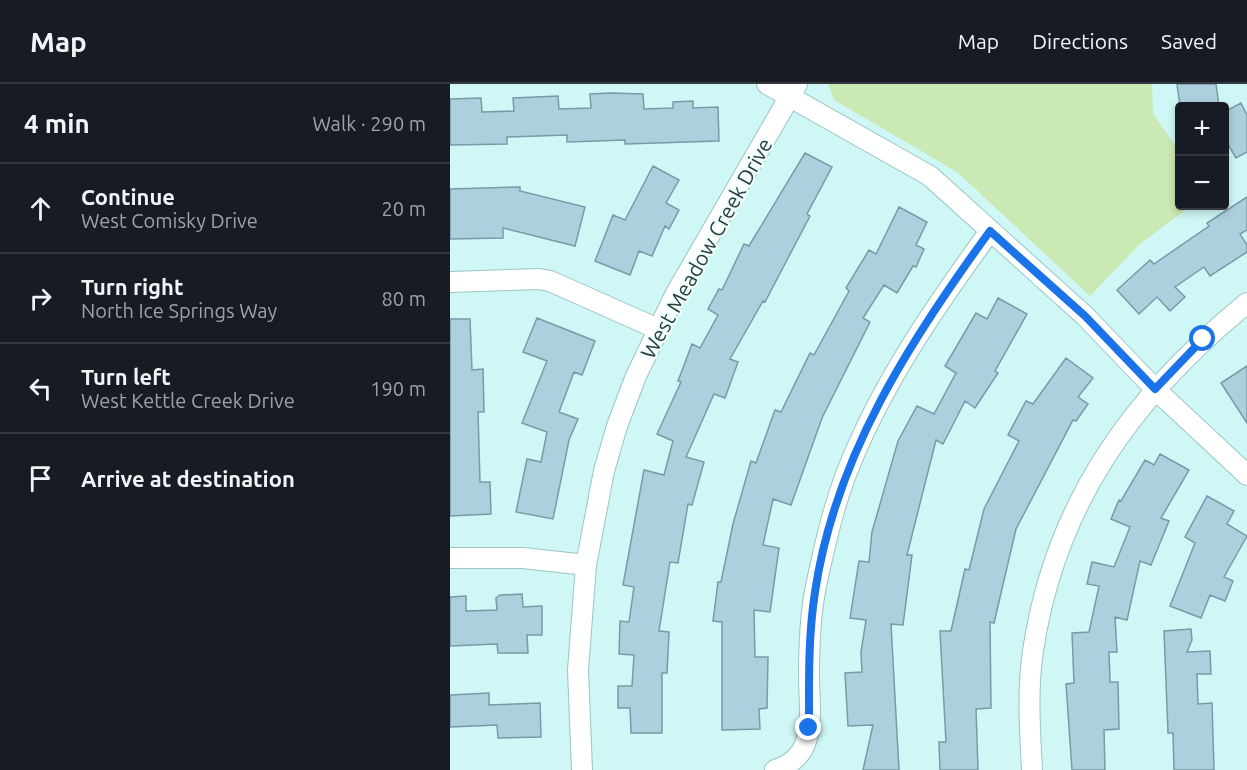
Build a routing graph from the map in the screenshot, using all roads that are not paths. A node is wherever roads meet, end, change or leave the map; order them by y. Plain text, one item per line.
1 (767, 84) edge
2 (793, 91) edge
3 (990, 231) junction
4 (450, 282) edge
5 (1247, 303) edge
6 (658, 329) junction
7 (1155, 389) junction
8 (1247, 476) edge
9 (450, 558) edge
10 (586, 565) junction
11 (582, 770) edge
12 (775, 770) edge
13 (1032, 770) edge

1 - 2 street
2 - 3 street
2 - 6 street, West Meadow Creek Drive
3 - 7 street
3 - 12 street
4 - 6 street
5 - 7 street
6 - 10 street, West Meadow Creek Drive
7 - 8 street
7 - 13 street
9 - 10 street
10 - 11 street, West Meadow Creek Drive

